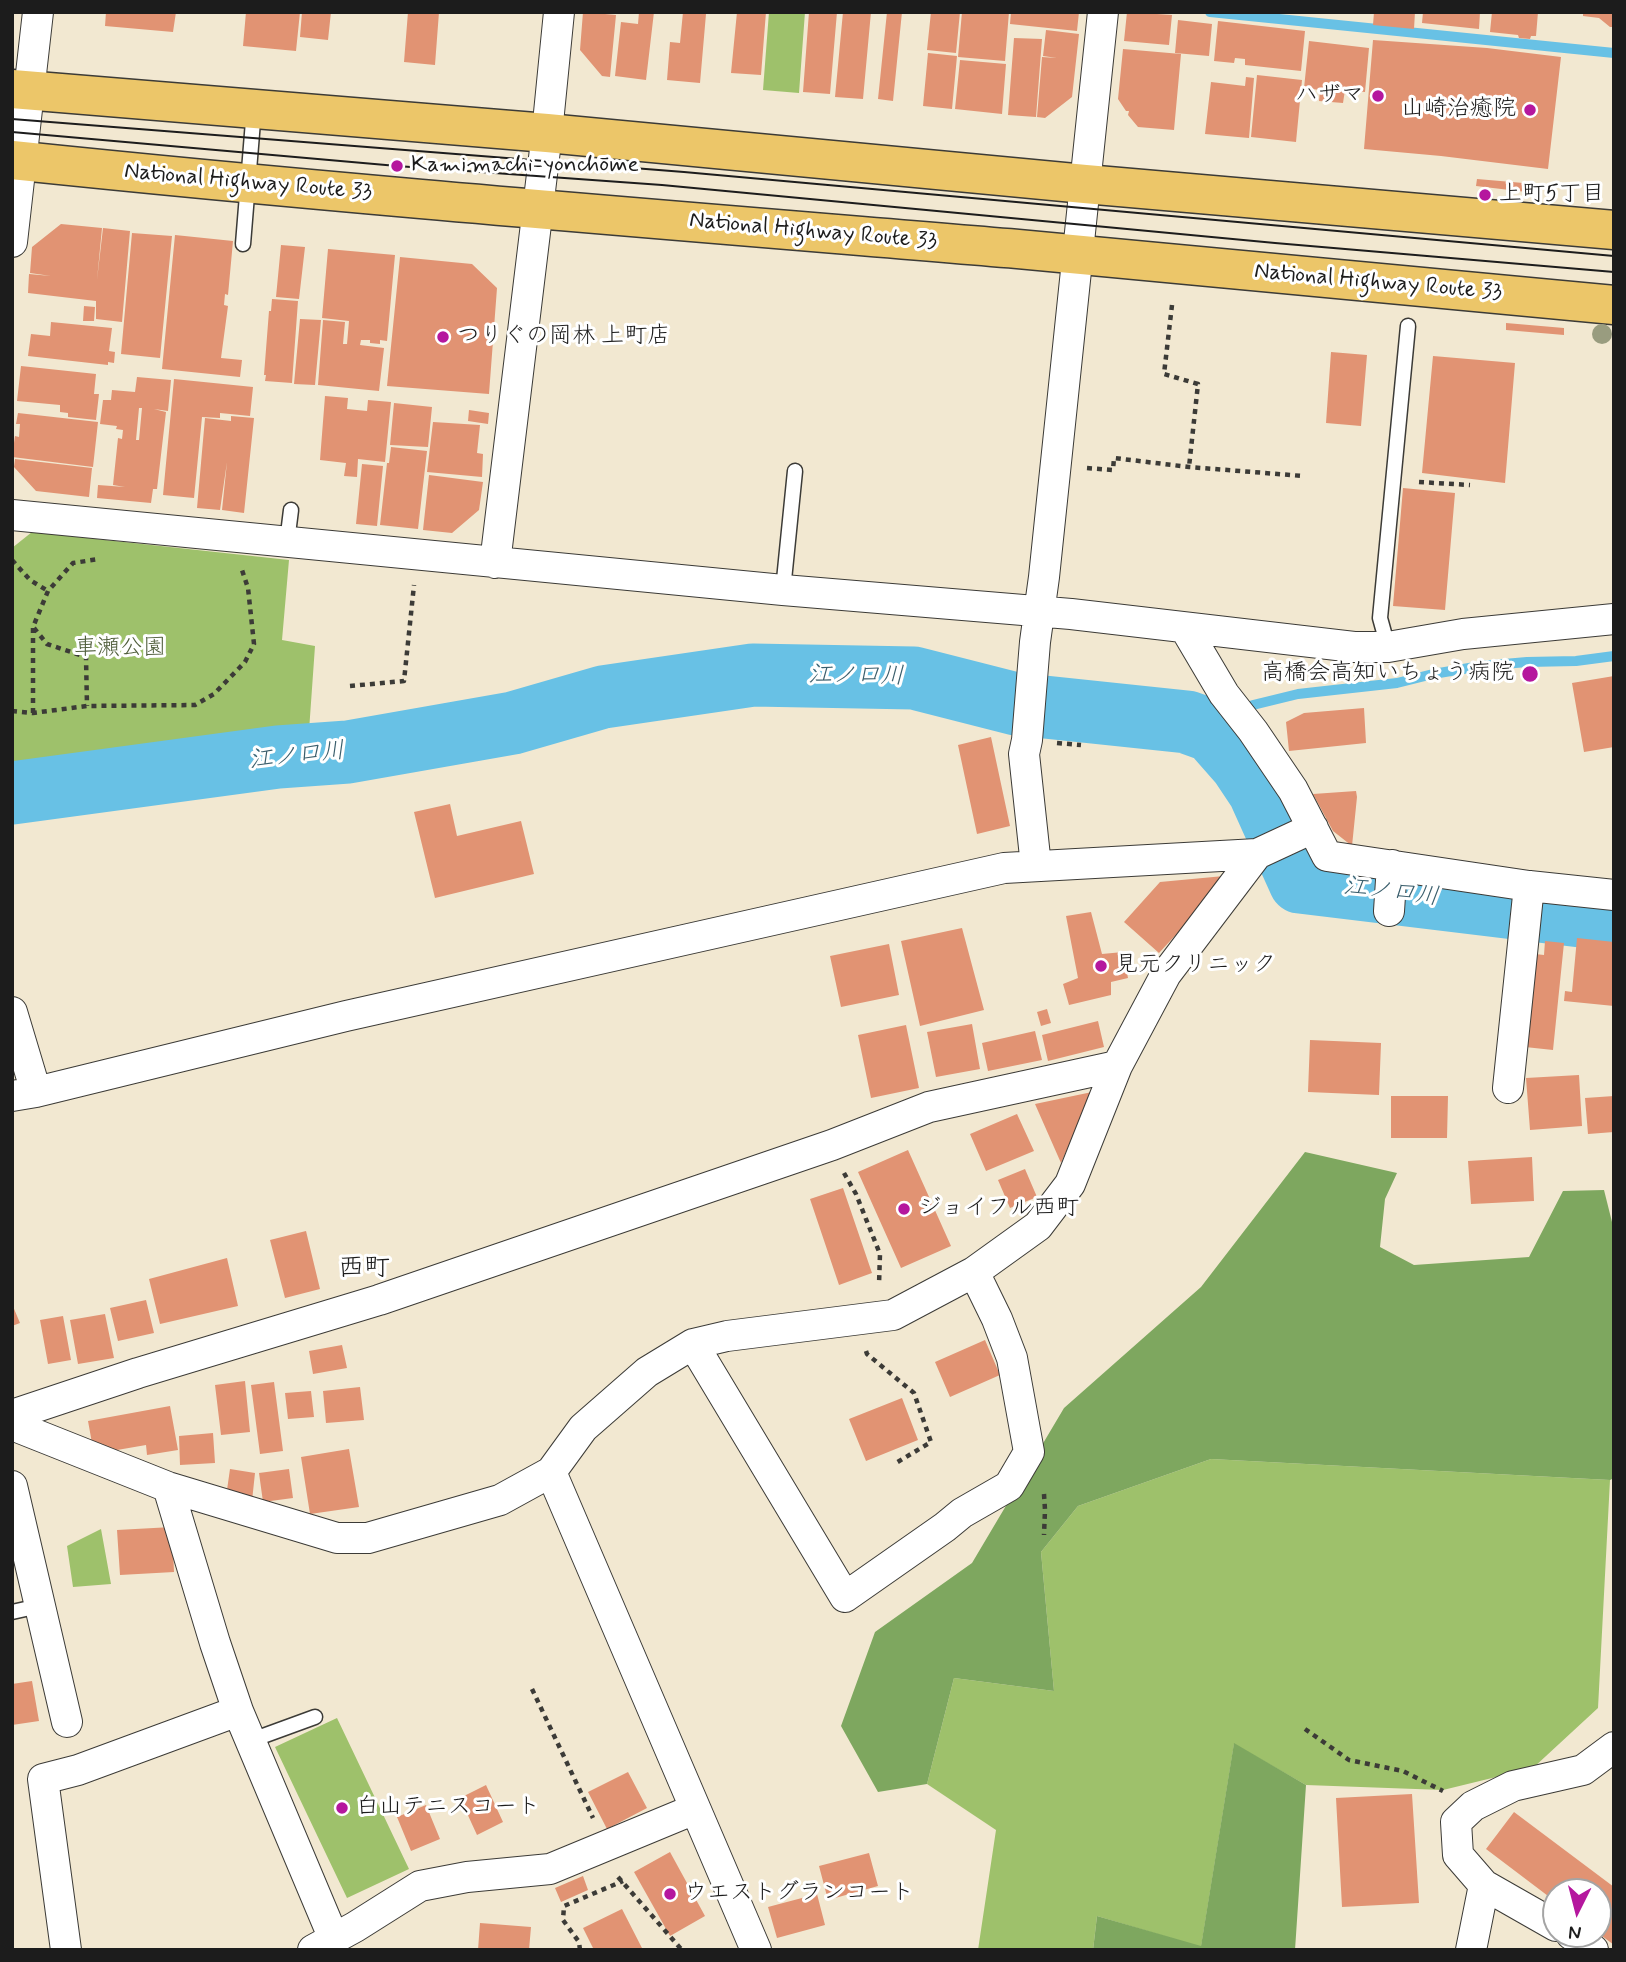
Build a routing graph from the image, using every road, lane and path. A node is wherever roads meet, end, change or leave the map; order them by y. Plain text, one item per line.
1 (38, 12) edge
2 (559, 12) edge
3 (1103, 12) edge
4 (20, 90) edge
5 (254, 108) junction
6 (547, 132) junction
7 (16, 161) edge
8 (248, 184) junction
9 (1085, 184) junction
10 (536, 209) junction
11 (1614, 230) edge
12 (12, 242) edge
13 (243, 244) dead end
14 (1077, 254) junction
15 (1172, 304) dead end
16 (1614, 305) edge
17 (1408, 326) dead end
18 (1054, 465) junction
19 (1189, 467) junction
20 (795, 471) dead end
21 (1303, 475) dead end
22 (1392, 480) junction
23 (1470, 485) dead end
24 (291, 510) dead end
25 (12, 515) edge
26 (234, 538) junction
27 (287, 542) junction
28 (418, 554) junction
29 (110, 557) dead end
30 (12, 560) edge
31 (495, 563) junction
32 (229, 570) dead end
33 (242, 571) junction
34 (783, 590) junction
35 (48, 591) junction
36 (1039, 611) junction
37 (1614, 619) edge
38 (33, 627) junction
39 (1185, 628) junction
40 (1388, 647) junction
41 (351, 686) dead end
42 (87, 706) junction
43 (12, 711) edge
44 (33, 713) junction
45 (1307, 831) junction
46 (1257, 854) junction
47 (1036, 866) junction
48 (1392, 872) junction
49 (1614, 895) edge
50 (1528, 903) junction
51 (1389, 911) dead end
52 (12, 1012) edge
53 (1117, 1066) junction
54 (1508, 1088) dead end
55 (24, 1094) edge
56 (832, 1144) junction
57 (974, 1272) junction
58 (893, 1315) junction
59 (859, 1320) junction
60 (693, 1344) junction
61 (12, 1415) edge
62 (12, 1425) edge
63 (897, 1463) dead end
64 (551, 1472) junction
65 (12, 1486) edge
66 (168, 1486) junction
67 (26, 1609) edge
68 (532, 1689) dead end
69 (238, 1711) junction
70 (315, 1717) dead end
71 (67, 1722) dead end
72 (1305, 1729) dead end
73 (252, 1740) junction
74 (1614, 1747) edge
75 (1473, 1806) junction
76 (695, 1809) junction
77 (598, 1849) junction
78 (622, 1881) junction
79 (1484, 1885) junction
80 (1542, 1918) edge
81 (329, 1946) edge
82 (66, 1950) edge
83 (580, 1950) edge
84 (682, 1950) edge
85 (756, 1950) edge
86 (1471, 1950) edge

1 - 4 street
2 - 6 street
3 - 9 street
4 - 5 highway
4 - 7 street
5 - 6 highway
5 - 8 lane
6 - 9 highway
6 - 10 street
7 - 8 highway, National Highway Route 33
7 - 12 street
8 - 10 highway, National Highway Route 33
8 - 13 lane
9 - 11 highway
9 - 14 street
10 - 14 highway, National Highway Route 33
10 - 31 street
14 - 16 highway, National Highway Route 33
14 - 18 street
15 - 19 path
17 - 22 lane
18 - 19 path
18 - 36 street
19 - 21 path
20 - 34 lane
22 - 23 path
22 - 40 lane
24 - 27 lane
25 - 26 street
26 - 27 street
26 - 33 path
27 - 28 street
28 - 31 street
28 - 41 path
29 - 35 path
30 - 35 path
31 - 34 street
32 - 33 path
33 - 42 path
34 - 36 street
35 - 38 path
36 - 39 street
36 - 47 street
37 - 40 street
38 - 42 path
38 - 44 path
39 - 40 street
39 - 45 street
42 - 44 path
43 - 44 path
45 - 46 street
45 - 48 street
46 - 47 street
46 - 53 street
47 - 55 street
48 - 50 street
48 - 51 street
49 - 50 street
50 - 54 street
52 - 55 street
53 - 56 street
53 - 57 street
56 - 58 path
56 - 61 street
57 - 58 street
57 - 60 street
58 - 59 street
59 - 60 street
59 - 63 path
60 - 64 street
62 - 66 street
64 - 66 street
64 - 76 street
65 - 67 street
66 - 69 street
67 - 71 street
68 - 77 path
69 - 73 street
69 - 82 street
70 - 73 lane
72 - 75 path
73 - 81 street
74 - 75 street
75 - 79 street
76 - 77 street
76 - 85 street
77 - 78 path
77 - 81 street
78 - 83 path
78 - 84 path
79 - 80 street
79 - 86 street

